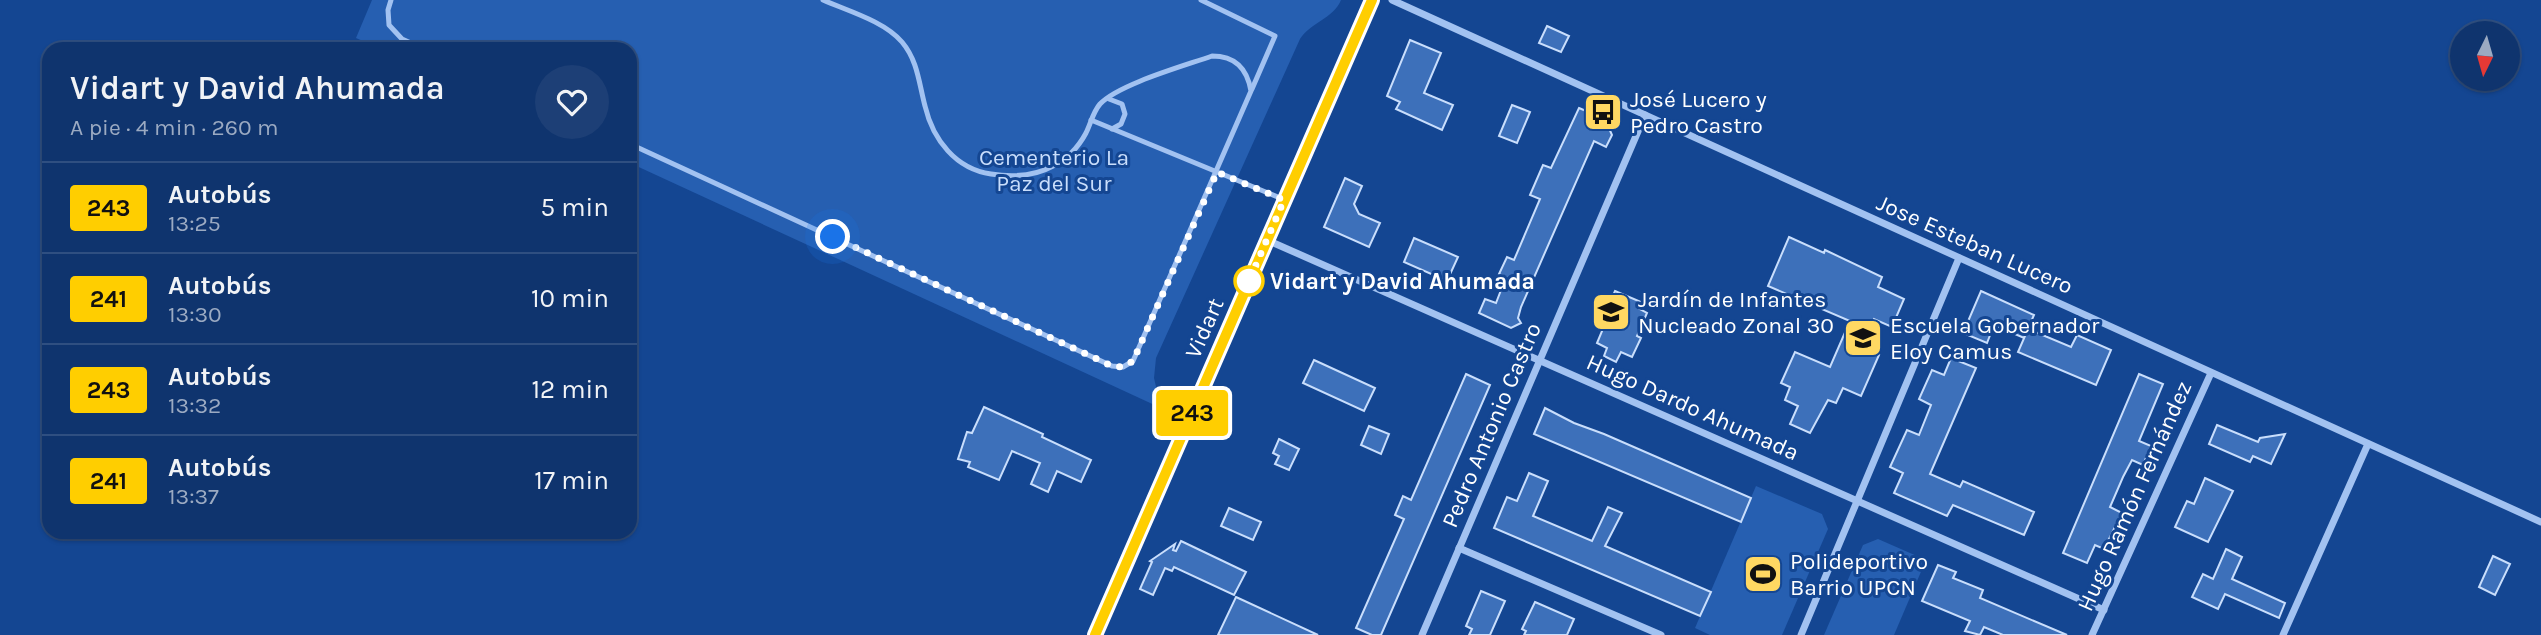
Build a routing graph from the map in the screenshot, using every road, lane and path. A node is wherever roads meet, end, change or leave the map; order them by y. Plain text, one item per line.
1 (391, 0) edge
2 (823, 0) edge
3 (1201, 0) edge
4 (1372, 0) edge
5 (1392, 0) edge
6 (409, 42) edge
7 (1251, 91) junction
8 (1107, 99) junction
9 (1645, 115) junction
10 (1091, 120) junction
11 (1112, 129) junction
12 (637, 147) edge
13 (1217, 172) junction
14 (1284, 200) junction
15 (1267, 240) junction
16 (1959, 258) junction
17 (1540, 360) junction
18 (2211, 373) junction
19 (2368, 444) junction
20 (1857, 501) junction
21 (2541, 522) edge
22 (1459, 548) junction
23 (2104, 610) junction
24 (1095, 635) edge
25 (1422, 635) edge
26 (1661, 635) edge
27 (1801, 635) edge
28 (2092, 635) edge
29 (2283, 635) edge

1 - 6 lane
2 - 10 lane
3 - 7 lane
4 - 14 street, Vidart
5 - 9 street, Jose Esteban Lucero
7 - 8 lane
7 - 13 lane
8 - 10 lane
8 - 11 lane
9 - 16 street, Jose Esteban Lucero
9 - 17 street, Pedro Antonio Castro
10 - 11 lane
11 - 13 lane
12 - 13 lane
13 - 14 lane
14 - 15 street, Vidart
15 - 17 street, Hugo Dardo Ahumada
15 - 24 street, Vidart
16 - 18 street, Jose Esteban Lucero
16 - 20 street
17 - 20 street, Hugo Dardo Ahumada
17 - 22 street, Pedro Antonio Castro
18 - 19 street, Jose Esteban Lucero
18 - 23 street, Hugo Ramón Fernández
19 - 21 street, Jose Esteban Lucero
19 - 29 street
20 - 23 street, Hugo Dardo Ahumada
20 - 27 street
22 - 25 street, Pedro Antonio Castro
22 - 26 street
23 - 28 street, Hugo Ramón Fernández

